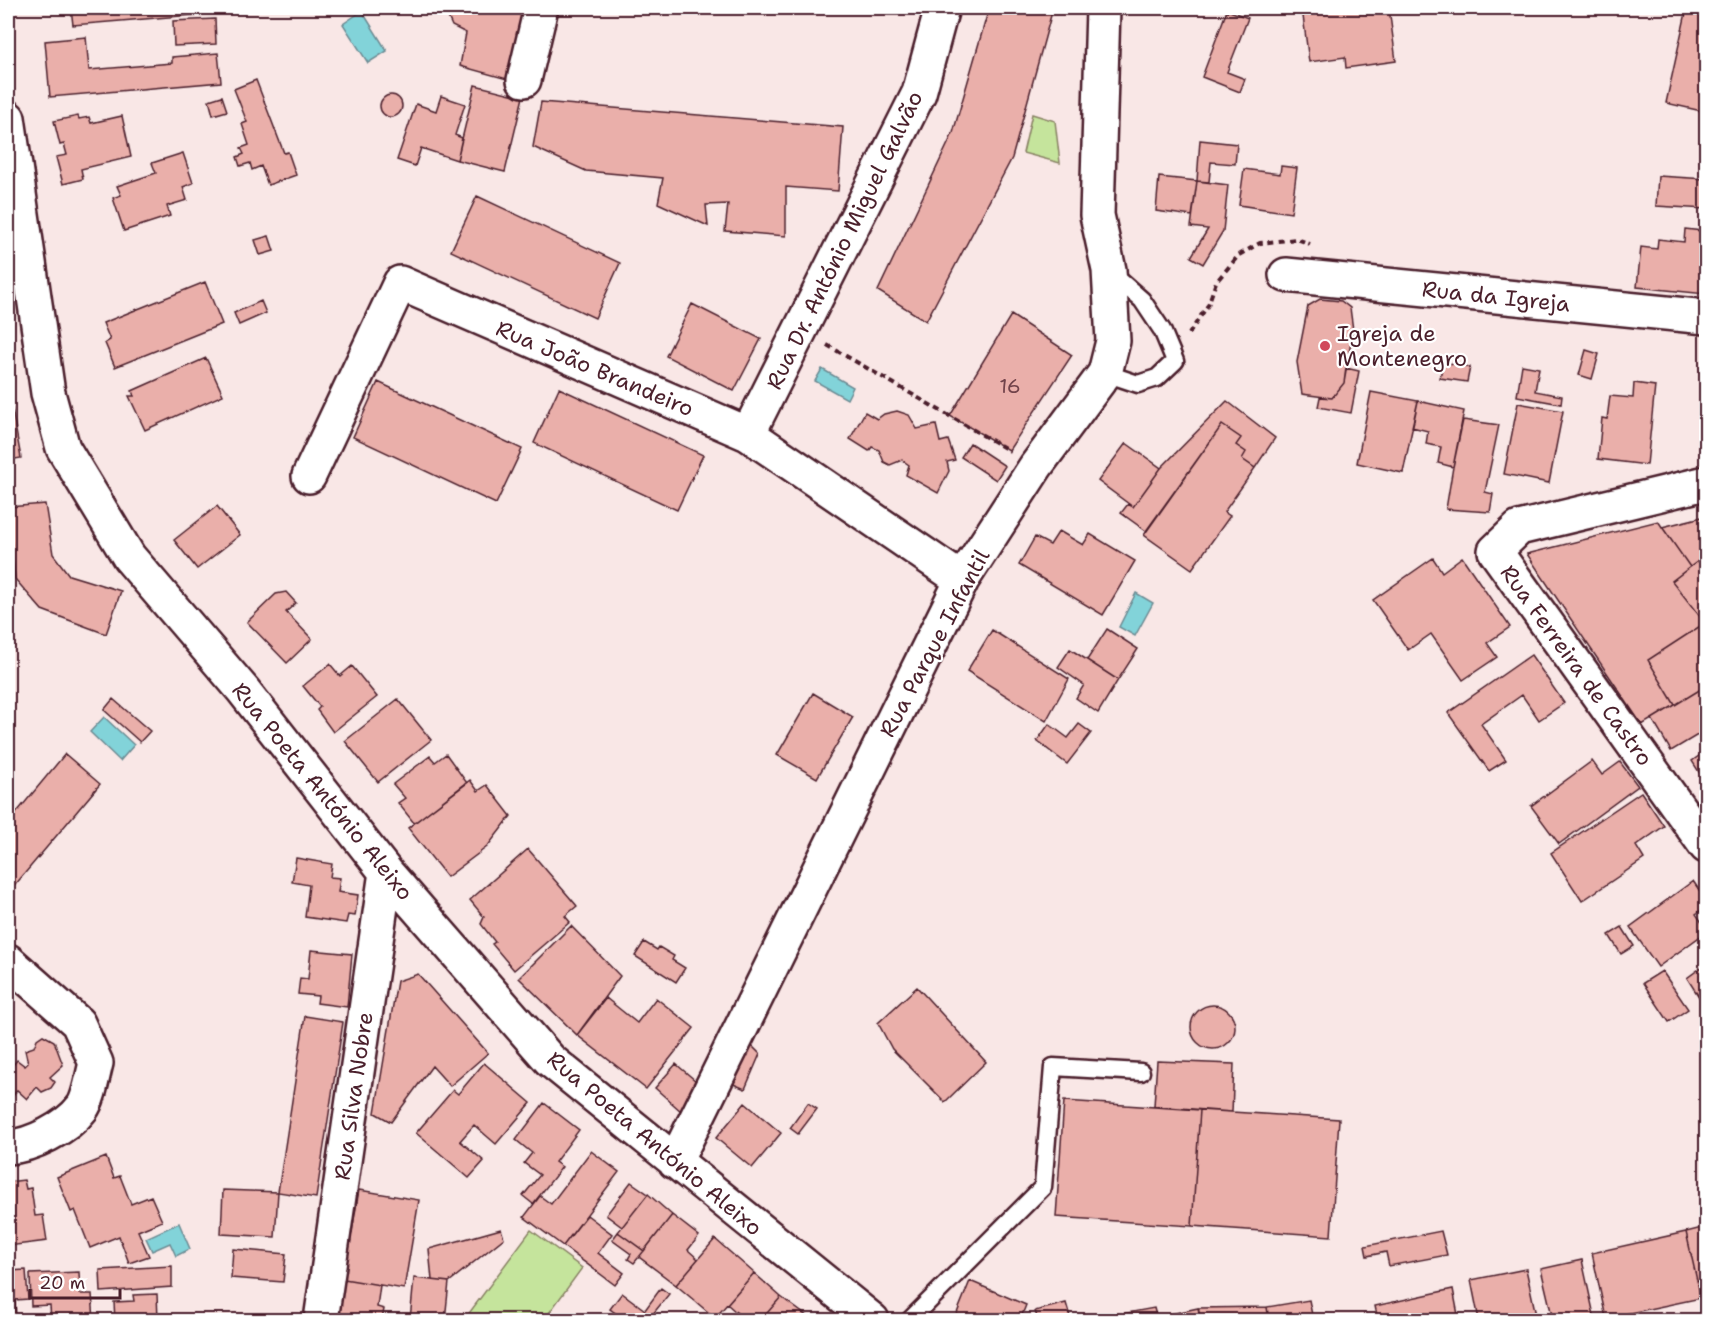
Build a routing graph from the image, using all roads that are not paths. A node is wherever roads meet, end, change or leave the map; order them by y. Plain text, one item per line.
1 (541, 8) edge
2 (942, 8) edge
3 (1103, 8) edge
4 (524, 80) dead end
5 (8, 118) edge
6 (18, 254) edge
7 (1108, 270) junction
8 (1286, 275) dead end
9 (1707, 317) edge
10 (1106, 373) junction
11 (748, 434) junction
12 (309, 476) dead end
13 (1707, 483) edge
14 (962, 580) junction
15 (1707, 846) edge
16 (386, 872) junction
17 (8, 961) edge
18 (1141, 1071) dead end
19 (8, 1147) edge
20 (675, 1162) junction
21 (321, 1320) edge
22 (872, 1320) edge
23 (909, 1320) edge

1 - 4 street
2 - 11 street, Rua Dr. António Miguel Galvão
3 - 7 street, Rua Parque Infantil
5 - 6 street, Rua Poeta António Aleixo
6 - 16 street, Rua Poeta António Aleixo
7 - 10 street, Rua Parque Infantil
7 - 10 lane
8 - 9 street, Rua da Igreja
10 - 14 street, Rua Parque Infantil
11 - 12 street, Rua João Brandeiro
11 - 14 street, Rua João Brandeiro
13 - 15 street, Rua Ferreira de Castro
14 - 20 street, Rua Parque Infantil
16 - 20 street, Rua Poeta António Aleixo
16 - 21 street, Rua Silva Nobre
17 - 19 street
18 - 23 lane
20 - 22 street, Rua Poeta António Aleixo

